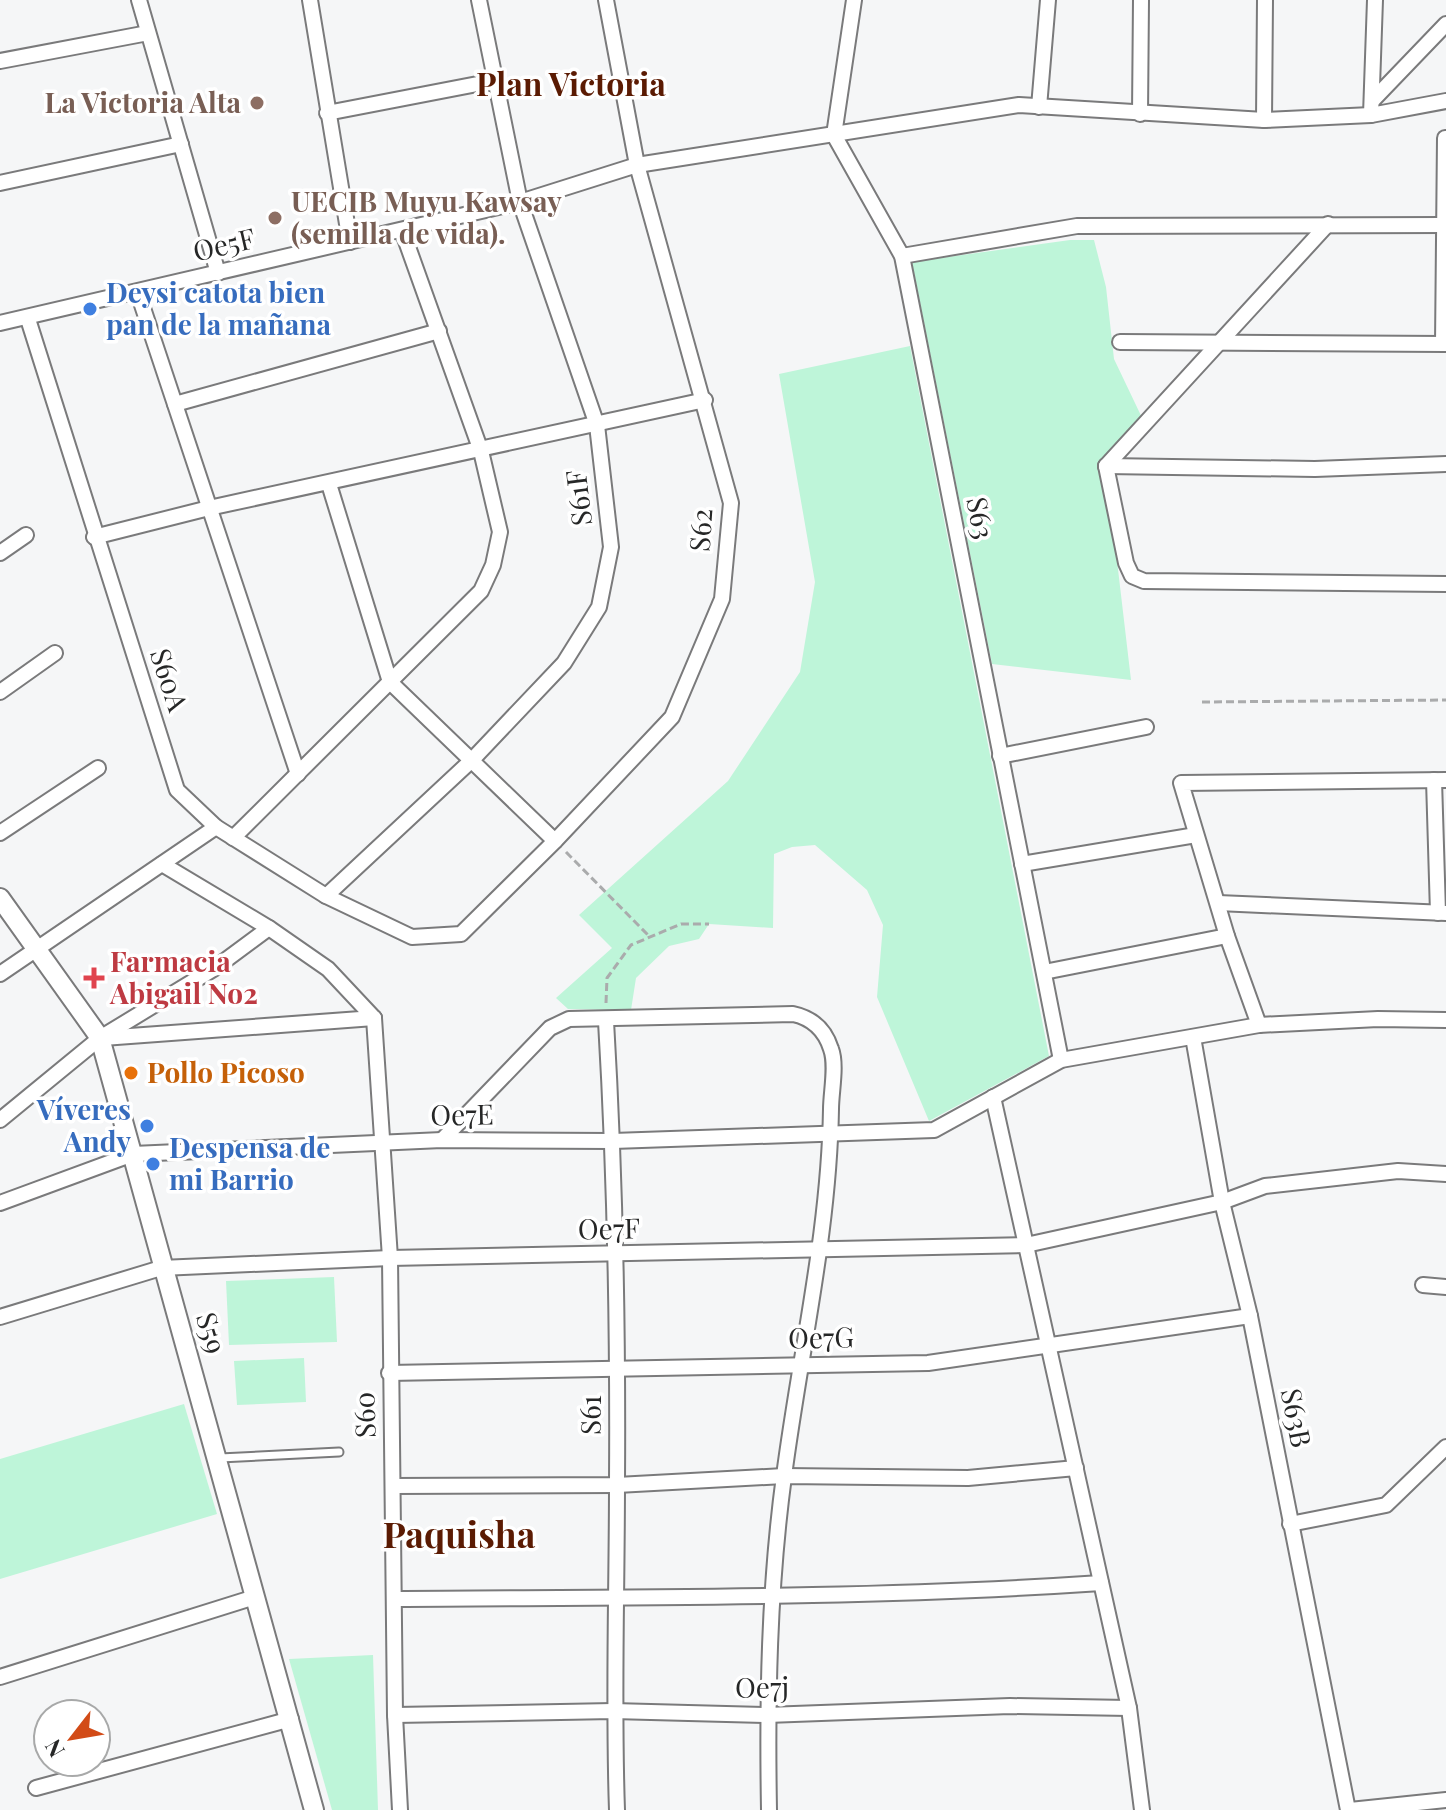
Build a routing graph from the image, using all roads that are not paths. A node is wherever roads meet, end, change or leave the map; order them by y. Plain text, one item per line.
1 (139, 0) edge
2 (310, 0) edge
3 (479, 0) edge
4 (606, 0) edge
5 (854, 0) edge
6 (1048, 0) edge
7 (1141, 0) edge
8 (1265, 0) edge
9 (1375, 0) edge
10 (1446, 24) edge
11 (148, 33) junction
12 (0, 61) edge
13 (493, 81) junction
14 (1446, 101) edge
15 (1039, 107) junction
16 (1372, 108) junction
17 (327, 113) junction
18 (1140, 114) junction
19 (1264, 120) junction
20 (834, 135) junction
21 (1445, 138) edge
22 (181, 144) junction
23 (637, 165) junction
24 (0, 183) edge
25 (520, 202) junction
26 (1328, 224) junction
27 (1445, 225) edge
28 (402, 230) junction
29 (350, 242) junction
30 (902, 256) junction
31 (218, 273) junction
32 (138, 293) junction
33 (28, 319) junction
34 (0, 323) edge
35 (439, 331) junction
36 (1120, 342) dead end
37 (1221, 342) junction
38 (1444, 344) edge
39 (705, 400) junction
40 (175, 404) junction
41 (597, 425) junction
42 (481, 451) junction
43 (1446, 464) edge
44 (1106, 466) junction
45 (329, 484) junction
46 (209, 508) junction
47 (26, 535) dead end
48 (94, 537) junction
49 (0, 553) edge
50 (1446, 584) edge
51 (55, 653) dead end
52 (390, 682) junction
53 (0, 692) edge
54 (1146, 727) dead end
55 (1000, 756) junction
56 (472, 760) junction
57 (98, 768) dead end
58 (298, 774) junction
59 (1440, 780) edge
60 (216, 827) junction
61 (0, 833) edge
62 (1196, 835) junction
63 (233, 838) junction
64 (555, 841) junction
65 (162, 864) junction
66 (1022, 864) junction
67 (326, 896) junction
68 (0, 898) edge
69 (1218, 903) junction
70 (1442, 913) edge
71 (269, 928) junction
72 (1227, 936) junction
73 (412, 937) joint
74 (36, 948) junction
75 (1044, 972) junction
76 (0, 974) edge
77 (374, 1018) junction
78 (1446, 1020) edge
79 (606, 1021) junction
80 (1259, 1025) junction
81 (1193, 1037) junction
82 (100, 1038) junction
83 (1061, 1060) junction
84 (993, 1097) junction
85 (0, 1120) edge
86 (831, 1132) junction
87 (442, 1140) junction
88 (613, 1141) junction
89 (384, 1143) junction
90 (133, 1154) junction
91 (1446, 1174) edge
92 (1222, 1202) junction
93 (0, 1203) edge
94 (1026, 1245) junction
95 (821, 1248) junction
96 (615, 1256) junction
97 (390, 1258) junction
98 (161, 1268) junction
99 (1423, 1285) dead end
100 (1446, 1287) edge
101 (1250, 1316) junction
102 (0, 1317) edge
103 (1048, 1343) junction
104 (804, 1363) junction
105 (617, 1370) junction
106 (389, 1373) junction
107 (1446, 1447) edge
108 (339, 1452) dead end
109 (217, 1459) junction
110 (1076, 1468) junction
111 (784, 1476) junction
112 (617, 1485) junction
113 (393, 1486) junction
114 (1290, 1524) junction
115 (1101, 1583) junction
116 (255, 1597) junction
117 (614, 1597) junction
118 (773, 1598) junction
119 (395, 1599) junction
120 (0, 1677) edge
121 (1129, 1708) junction
122 (613, 1711) junction
123 (395, 1715) junction
124 (767, 1715) junction
125 (291, 1719) junction
126 (36, 1788) dead end
127 (1446, 1800) edge
128 (314, 1810) edge
129 (400, 1810) edge
130 (617, 1810) edge
131 (769, 1810) edge
132 (1142, 1810) edge
133 (1349, 1810) edge

1 - 11 street
2 - 17 street
3 - 13 street, S61F
4 - 23 street, S62
5 - 20 street
6 - 15 street
7 - 18 street
8 - 19 street
9 - 16 street
10 - 16 street
11 - 12 street
11 - 22 street
13 - 17 street
13 - 25 street, S61F
14 - 16 street, Oe5F
15 - 18 street, Oe5F
15 - 20 street, Oe5F
16 - 19 street, Oe5F
17 - 29 street
18 - 19 street, Oe5F
20 - 23 street, Oe5F
20 - 30 street, S63
21 - 27 street
22 - 24 street
22 - 31 street
23 - 25 street, Oe5F
23 - 39 street, S62
25 - 28 street, Oe5F
25 - 41 street, S61F
26 - 27 street
26 - 30 street
26 - 37 street
27 - 38 street
28 - 29 street, Oe5F
28 - 35 street
29 - 31 street, Oe5F
30 - 55 street, S63
31 - 32 street, Oe5F
32 - 33 street, Oe5F
32 - 40 street
33 - 34 street, Oe5F
33 - 48 street, S60A
35 - 40 street
35 - 42 street
36 - 37 street
37 - 38 street
37 - 44 street
39 - 41 street
39 - 64 street, S62
40 - 46 street
41 - 42 street
41 - 56 street, S61F
42 - 45 street
42 - 52 street
43 - 44 street
44 - 50 street
45 - 46 street
45 - 52 street
46 - 48 street
46 - 58 street
47 - 49 street
48 - 60 street, S60A
51 - 53 street
52 - 56 street
52 - 58 street
54 - 55 street
55 - 66 street, S63
56 - 64 street
56 - 67 street, S61F
57 - 61 street
58 - 63 street
59 - 62 street
59 - 70 street
60 - 63 street, S60A
60 - 65 street
62 - 66 street
62 - 69 street
63 - 67 street, S60A
64 - 73 street, S62
65 - 71 street
65 - 74 street
66 - 75 street, S63
67 - 73 street, S60A
68 - 74 street, S59
69 - 70 street
69 - 72 street
71 - 77 street
71 - 82 street
72 - 75 street
72 - 80 street
74 - 76 street
74 - 82 street, S59
75 - 83 street, S63
77 - 82 street
77 - 89 street, S60
78 - 80 street
79 - 86 street
79 - 87 street
79 - 88 street, S61
80 - 81 street
81 - 83 street
81 - 92 street, S63B
82 - 85 street
82 - 90 street, S59
83 - 84 street
84 - 86 street, Oe7E
84 - 94 street
86 - 88 street, Oe7E
86 - 95 street
87 - 88 street, Oe7E
87 - 89 street, Oe7E
88 - 96 street, S61
89 - 90 street, Oe7E
89 - 97 street, S60
90 - 93 street, Oe7E
90 - 98 street, S59
91 - 92 street, Oe7F
92 - 94 street, Oe7F
92 - 101 street, S63B
94 - 95 street, Oe7F
94 - 103 street
95 - 96 street, Oe7F
95 - 104 street
96 - 97 street, Oe7F
96 - 105 street, S61
97 - 98 street, Oe7F
97 - 106 street, S60
98 - 102 street, Oe7F
98 - 109 street, S59
99 - 100 street
101 - 103 street, Oe7G
101 - 114 street, S63B
103 - 104 street, Oe7G
103 - 110 street
104 - 105 street, Oe7G
104 - 111 street
105 - 106 street, Oe7G
105 - 112 street, S61
106 - 113 street, S60
107 - 114 street
108 - 109 lane
109 - 116 street, S59
110 - 111 street
110 - 115 street
111 - 112 street
111 - 118 street
112 - 113 street
112 - 117 street, S61
113 - 119 street, S60
114 - 133 street, S63B
115 - 118 street
115 - 121 street
116 - 120 street
116 - 125 street, S59
117 - 118 street
117 - 119 street
117 - 122 street, S61
118 - 124 street
119 - 123 street, S60
121 - 124 street, Oe7j
121 - 132 street
122 - 123 street, Oe7j
122 - 124 street, Oe7j
122 - 130 street, S61
123 - 129 street, S60
124 - 131 street
125 - 126 street
125 - 128 street, S59
127 - 133 street

